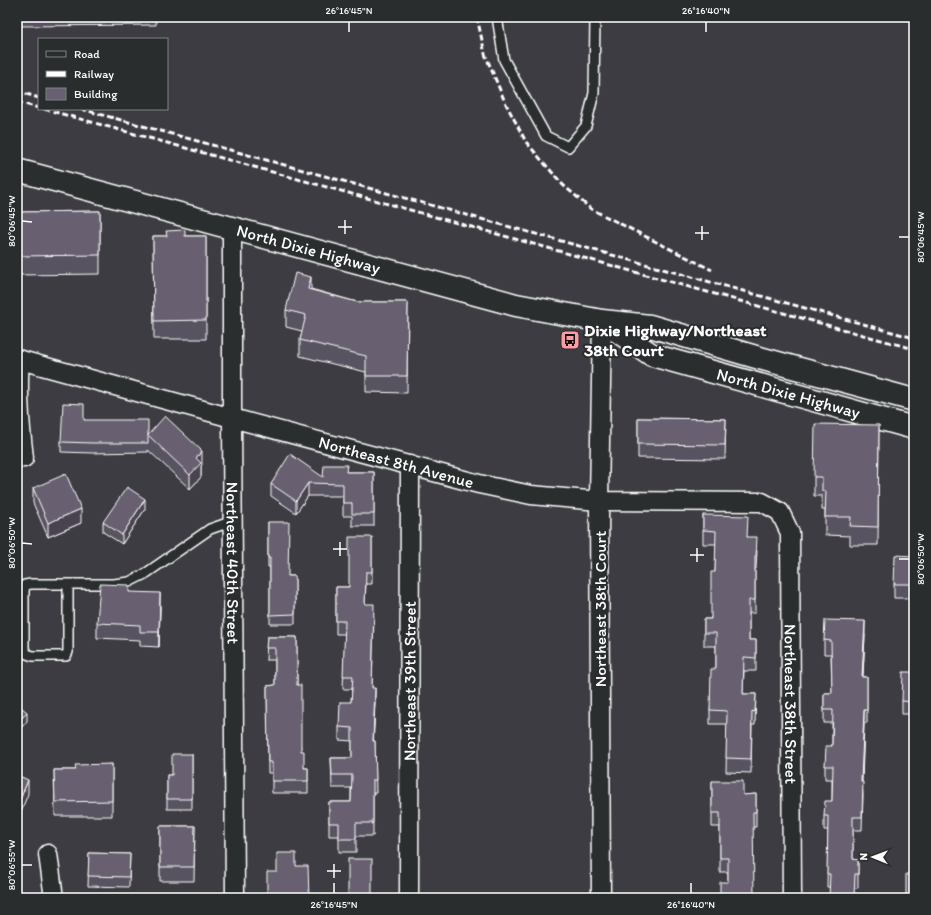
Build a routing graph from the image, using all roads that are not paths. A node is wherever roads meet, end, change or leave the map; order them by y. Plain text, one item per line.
1 (497, 17) edge
2 (595, 17) edge
3 (17, 170) edge
4 (232, 228) junction
5 (602, 320) junction
6 (19, 359) edge
7 (914, 400) edge
8 (232, 418) junction
9 (914, 428) edge
10 (24, 458) dead end
11 (410, 465) junction
12 (599, 501) junction
13 (780, 512) joint
14 (233, 521) junction
15 (68, 584) junction
16 (48, 854) dead end
17 (54, 898) edge
18 (235, 898) edge
19 (409, 898) edge
20 (601, 898) edge
21 (792, 898) edge

1 - 2 lane
3 - 4 main road, North Dixie Highway
4 - 5 main road, North Dixie Highway
4 - 8 street, Northeast 40th Street
5 - 7 main road, North Dixie Highway
5 - 9 main road, North Dixie Highway
5 - 12 street, Northeast 38th Court
6 - 8 street, Northeast 8th Avenue
6 - 10 street
8 - 11 street, Northeast 8th Avenue
8 - 14 street, Northeast 40th Street
11 - 12 street, Northeast 8th Avenue
11 - 19 street, Northeast 39th Street
12 - 13 street, Northeast 8th Avenue
12 - 20 street, Northeast 38th Court
13 - 21 street, Northeast 38th Street
14 - 15 lane
14 - 18 street, Northeast 40th Street
15 - 15 lane
16 - 17 street

